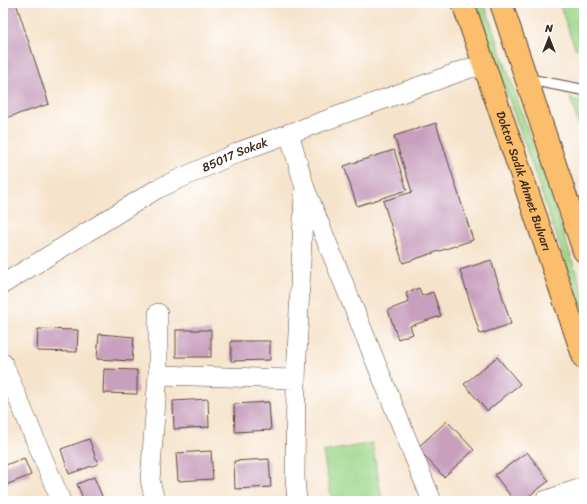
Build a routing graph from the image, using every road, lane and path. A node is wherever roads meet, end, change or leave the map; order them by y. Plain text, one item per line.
1 (463, 3) edge
2 (501, 3) edge
3 (485, 68) junction
4 (526, 79) junction
5 (584, 90) edge
6 (288, 133) junction
7 (305, 188) junction
8 (584, 251) edge
9 (3, 284) edge
10 (158, 313) dead end
11 (584, 358) edge
12 (3, 363) edge
13 (158, 375) junction
14 (296, 379) junction
15 (584, 487) edge
16 (61, 501) edge
17 (155, 501) edge
18 (297, 501) edge
19 (432, 501) edge
20 (544, 501) edge

1 - 3 main road, Doktor Sadık Ahmet Bulvarı
2 - 4 main road
3 - 6 street, 85017 Sokak
3 - 11 main road, Doktor Sadık Ahmet Bulvarı
4 - 5 lane
4 - 8 main road
6 - 7 street
6 - 9 street, 85017 Sokak
7 - 14 street
7 - 19 street
10 - 13 street
12 - 16 street
13 - 14 street
13 - 17 street
14 - 18 street
15 - 20 street

